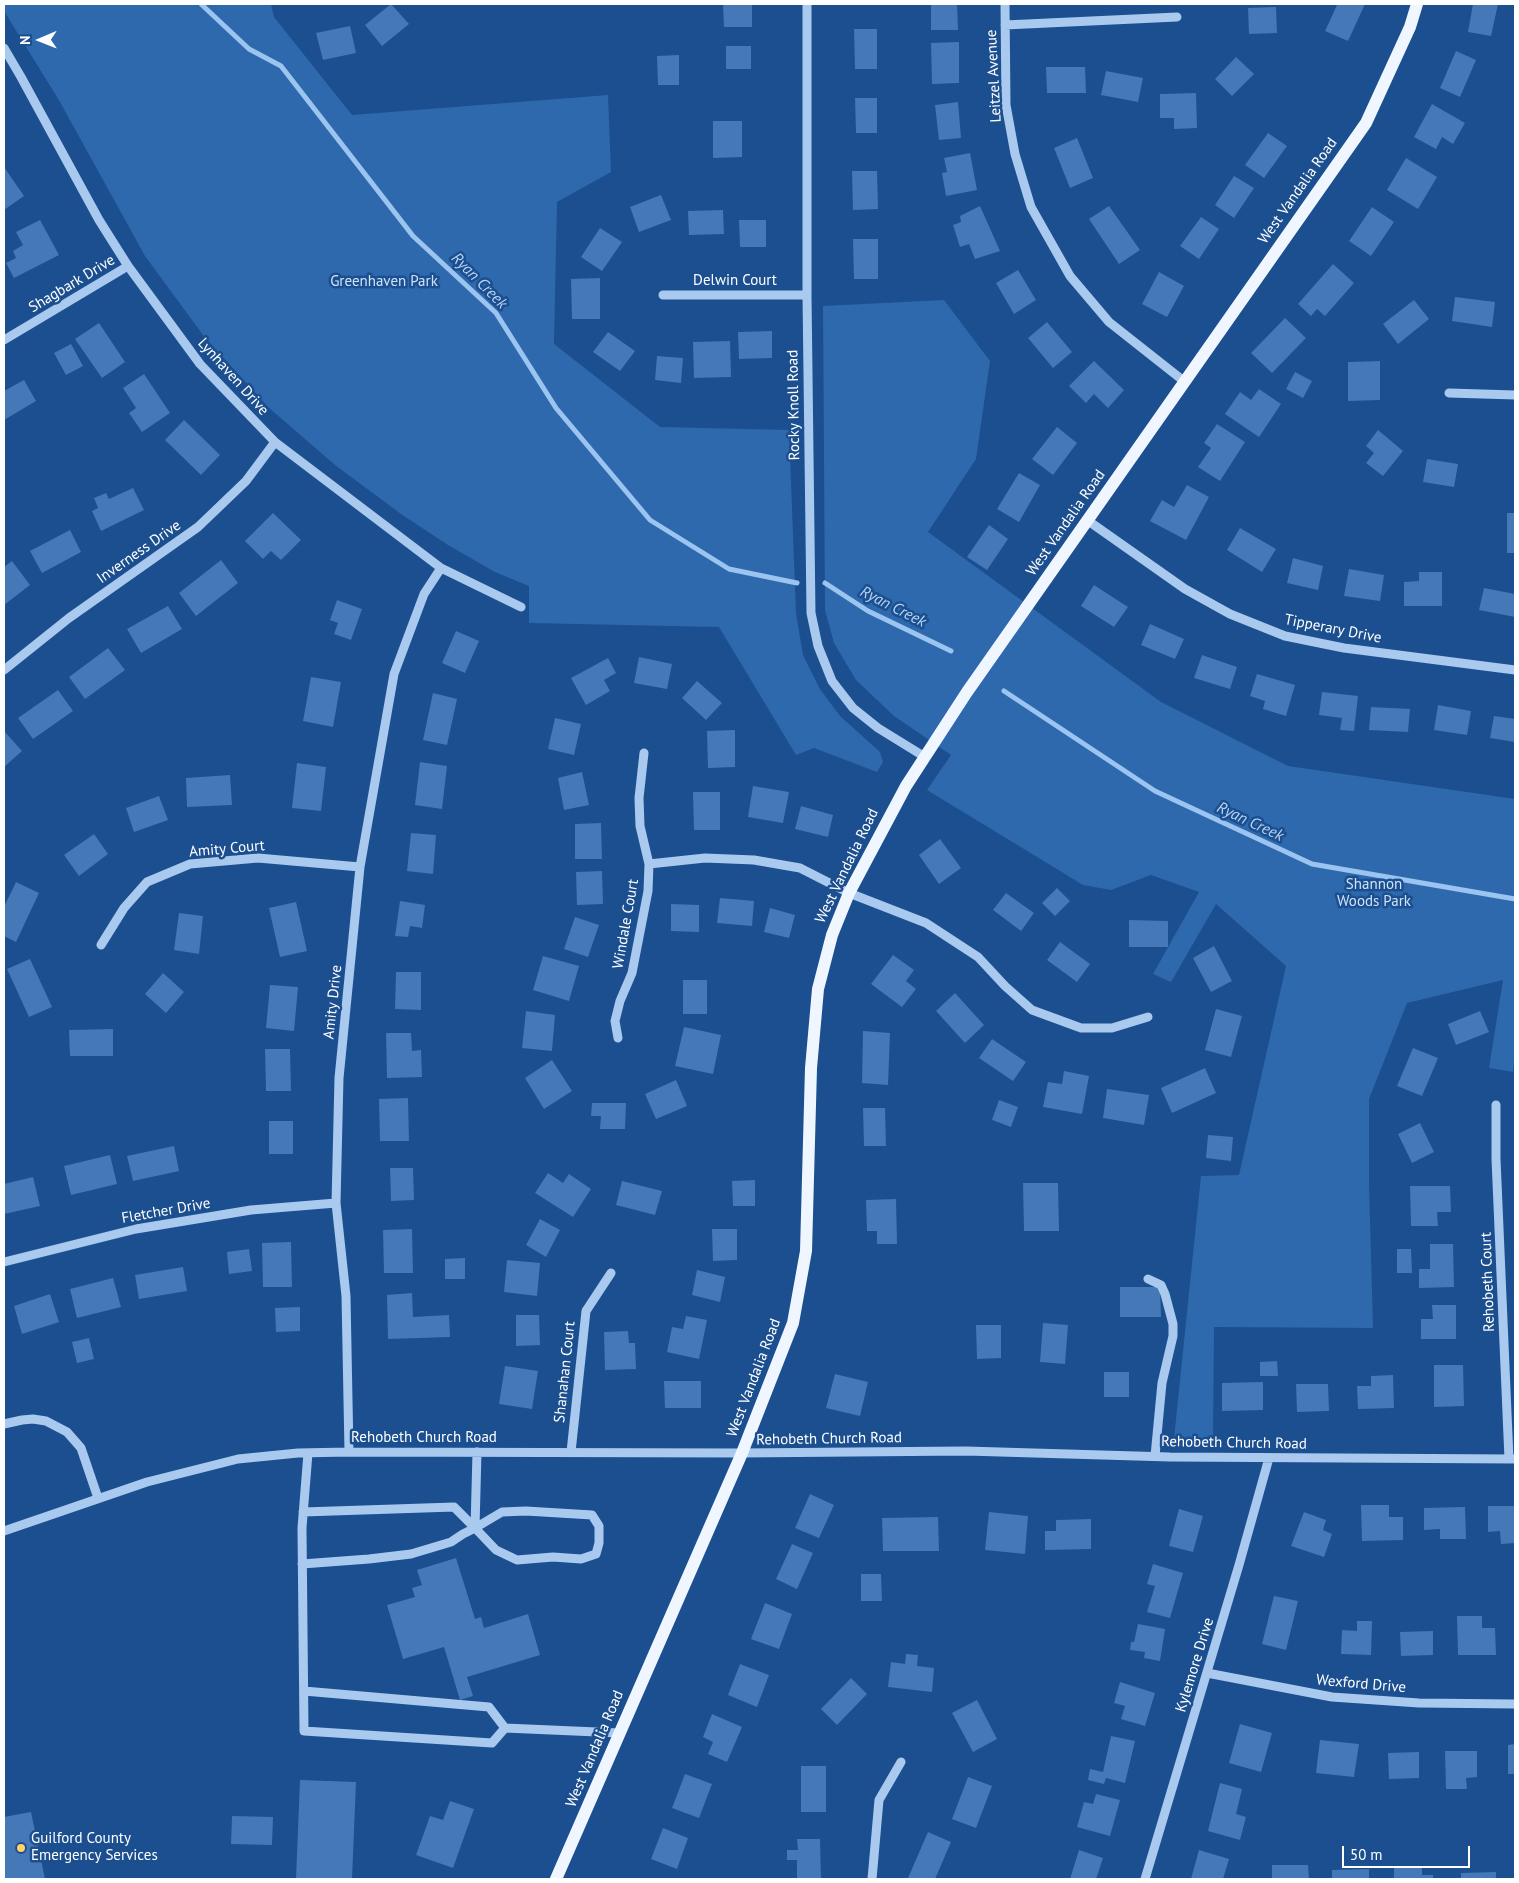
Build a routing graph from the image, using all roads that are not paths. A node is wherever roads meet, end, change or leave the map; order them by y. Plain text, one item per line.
1 (807, 4) edge
2 (1005, 4) edge
3 (1417, 4) edge
4 (1177, 17) dead end
5 (1005, 25) junction
6 (4, 48) edge
7 (128, 266) junction
8 (663, 295) dead end
9 (807, 295) junction
10 (4, 340) edge
11 (1184, 382) junction
12 (1448, 393) dead end
13 (1515, 395) edge
14 (275, 442) junction
15 (1087, 520) junction
16 (441, 568) junction
17 (521, 607) dead end
18 (4, 670) edge
19 (1515, 670) edge
20 (644, 752) dead end
21 (925, 757) junction
22 (648, 864) junction
23 (360, 867) junction
24 (850, 893) junction
25 (101, 945) dead end
26 (1148, 1016) dead end
27 (618, 1038) dead end
28 (1496, 1105) dead end
29 (336, 1203) junction
30 (4, 1262) edge
31 (611, 1273) dead end
32 (1148, 1279) dead end
33 (4, 1424) edge
34 (349, 1452) junction
35 (477, 1452) junction
36 (571, 1452) junction
37 (308, 1453) junction
38 (742, 1453) junction
39 (1155, 1456) junction
40 (1269, 1458) junction
41 (1512, 1459) edge
42 (98, 1498) junction
43 (303, 1512) junction
44 (475, 1528) junction
45 (4, 1531) edge
46 (302, 1564) junction
47 (1207, 1673) junction
48 (304, 1691) junction
49 (1515, 1704) edge
50 (505, 1728) junction
51 (620, 1733) junction
52 (901, 1762) dead end
53 (556, 1879) edge
54 (872, 1879) edge
55 (1145, 1879) edge

1 - 9 street, Rocky Knoll Road
2 - 5 street, Leitzel Avenue
3 - 11 main road, West Vandalia Road
4 - 5 street
5 - 11 street, Leitzel Avenue
6 - 7 street, Lynhaven Drive
7 - 10 street, Shagbark Drive
7 - 14 street, Lynhaven Drive
8 - 9 street, Delwin Court
9 - 21 street, Rocky Knoll Road
11 - 15 main road, West Vandalia Road
12 - 13 street
14 - 16 street, Lynhaven Drive
14 - 18 street, Inverness Drive
15 - 19 street, Tipperary Drive
15 - 21 main road, West Vandalia Road
16 - 17 street, Lynhaven Drive
16 - 23 street, Amity Drive
20 - 22 street, Windale Court
21 - 24 main road, West Vandalia Road
22 - 24 street
22 - 27 street, Windale Court
23 - 25 street, Amity Court
23 - 29 street, Amity Drive
24 - 26 street
24 - 38 main road, West Vandalia Road
28 - 41 street, Rehobeth Court
29 - 30 street, Fletcher Drive
29 - 34 street, Amity Drive
31 - 36 street, Shanahan Court
32 - 39 street
33 - 42 street
34 - 35 street, Rehobeth Church Road
34 - 37 street, Rehobeth Church Road
35 - 36 street, Rehobeth Church Road
35 - 44 street
36 - 38 street, Rehobeth Church Road
37 - 42 street, Rehobeth Church Road
37 - 43 street
38 - 39 street, Rehobeth Church Road
38 - 51 main road, West Vandalia Road
39 - 40 street, Rehobeth Church Road
40 - 41 street, Rehobeth Church Road
40 - 47 street, Kylemore Drive
42 - 45 street, Rehobeth Church Road
43 - 44 street
43 - 46 street
44 - 44 street
44 - 46 street
46 - 48 street
47 - 49 street, Wexford Drive
47 - 55 street, Kylemore Drive
48 - 50 street
48 - 50 street
50 - 51 street
51 - 53 main road, West Vandalia Road
52 - 54 street

